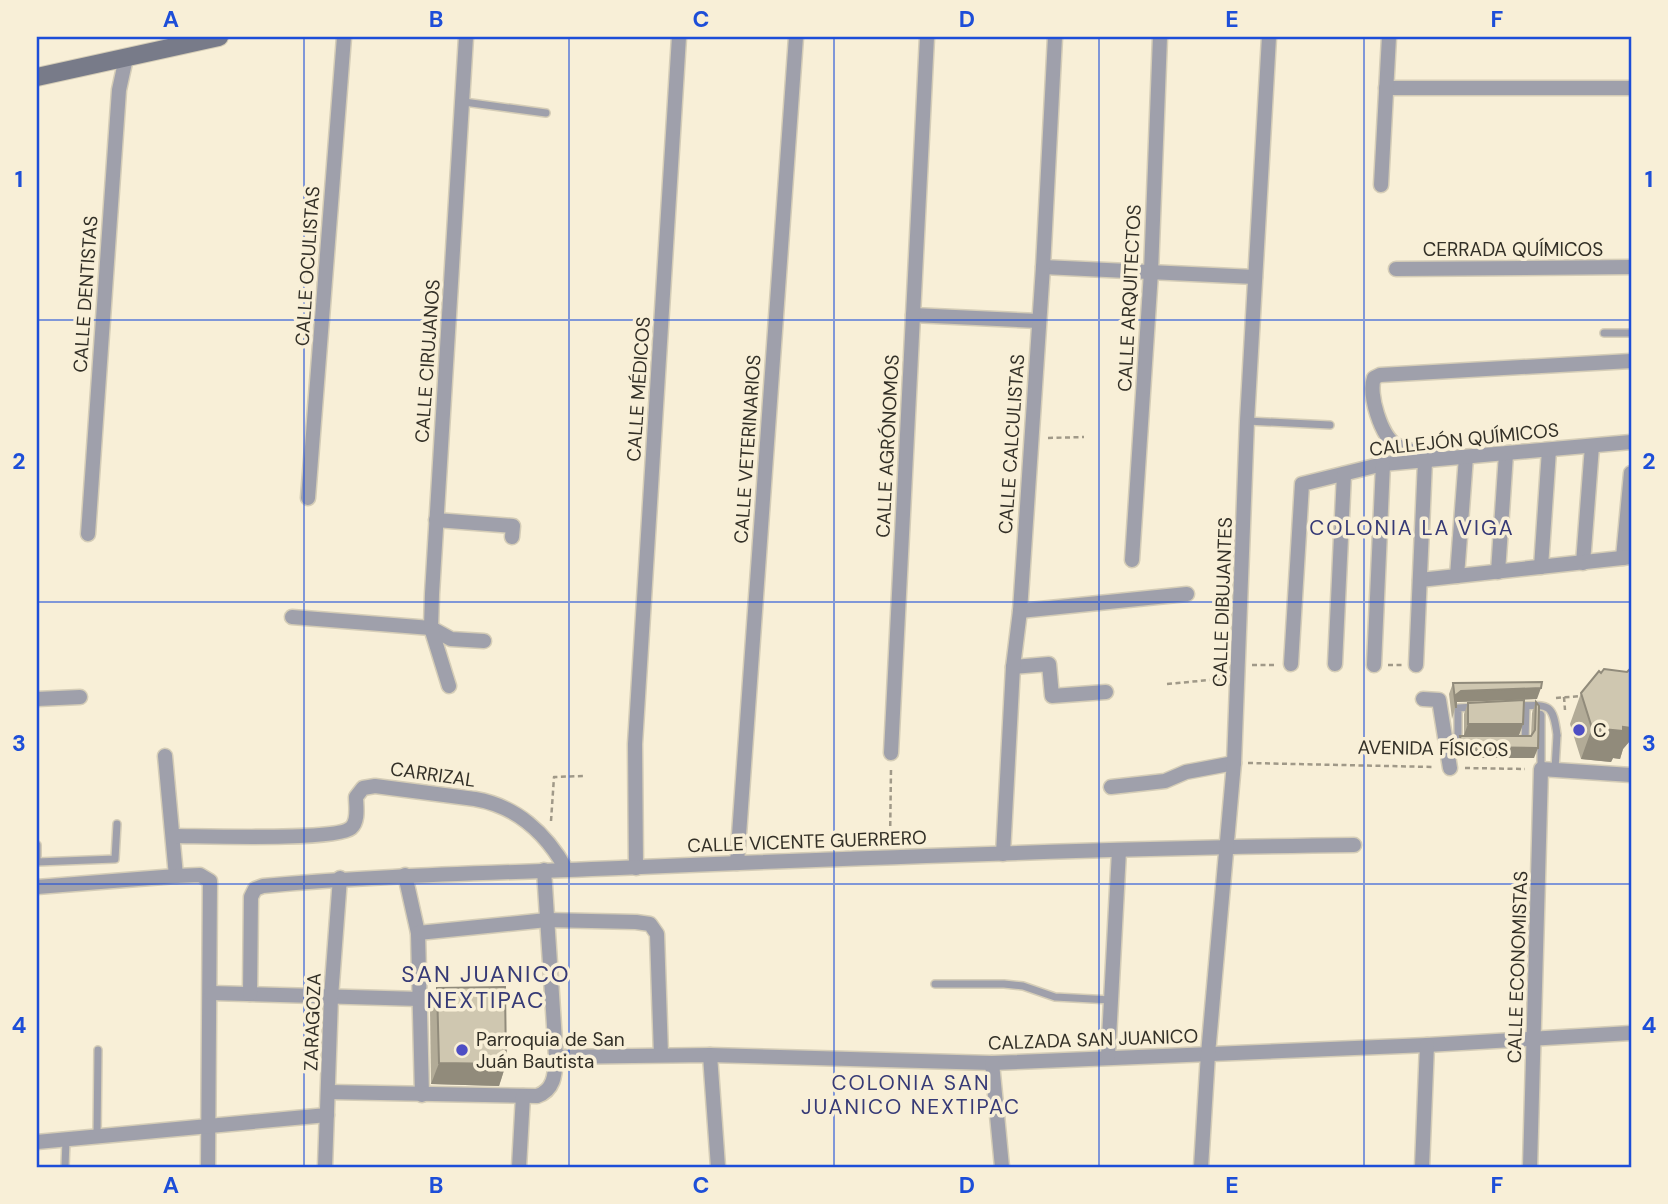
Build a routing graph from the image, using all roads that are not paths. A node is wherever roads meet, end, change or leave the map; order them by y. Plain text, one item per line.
1 (219, 37) edge
2 (344, 37) edge
3 (466, 37) edge
4 (679, 37) edge
5 (796, 37) edge
6 (927, 37) edge
7 (1055, 37) edge
8 (1160, 37) edge
9 (1269, 37) edge
10 (1389, 37) edge
11 (126, 58) junction
12 (37, 77) edge
13 (1386, 88) junction
14 (1631, 88) edge
15 (464, 102) junction
16 (546, 113) dead end
17 (1381, 185) dead end
18 (1043, 267) junction
19 (1631, 267) edge
20 (1396, 269) dead end
21 (1151, 272) junction
22 (1255, 277) junction
23 (913, 315) junction
24 (1039, 321) junction
25 (1604, 333) dead end
26 (1631, 333) edge
27 (1631, 361) edge
28 (1247, 421) junction
29 (1330, 425) dead end
30 (1631, 442) edge
31 (1592, 446) junction
32 (1549, 450) junction
33 (1506, 454) junction
34 (1466, 457) junction
35 (1443, 459) junction
36 (1426, 461) junction
37 (1383, 464) junction
38 (1631, 473) edge
39 (1344, 474) junction
40 (308, 498) dead end
41 (436, 520) junction
42 (88, 534) dead end
43 (512, 537) dead end
44 (1627, 558) edge
45 (1132, 560) dead end
46 (1583, 563) junction
47 (1541, 567) junction
48 (1498, 572) junction
49 (1457, 576) junction
50 (1420, 580) junction
51 (1187, 594) dead end
52 (1020, 611) junction
53 (292, 617) dead end
54 (432, 628) junction
55 (484, 641) dead end
56 (1292, 664) dead end
57 (1335, 664) dead end
58 (1374, 664) dead end
59 (1416, 665) dead end
60 (1013, 667) junction
61 (449, 686) dead end
62 (1106, 692) dead end
63 (80, 697) dead end
64 (37, 699) edge
65 (1423, 699) dead end
66 (1512, 706) edge
67 (1526, 706) junction
68 (1485, 707) edge
69 (1539, 713) edge
70 (1472, 741) edge
71 (1512, 741) edge
72 (891, 753) road end
73 (164, 756) dead end
74 (1234, 763) junction
75 (1450, 768) road end
76 (1548, 769) junction
77 (1631, 775) edge
78 (1111, 787) dead end
79 (117, 824) dead end
80 (173, 836) junction
81 (37, 845) edge
82 (1354, 845) dead end
83 (1226, 846) junction
84 (1119, 851) junction
85 (1003, 854) junction
86 (737, 863) junction
87 (636, 867) junction
88 (566, 869) junction
89 (544, 870) junction
90 (405, 875) junction
91 (176, 876) junction
92 (340, 878) junction
93 (37, 887) edge
94 (547, 920) junction
95 (418, 933) junction
96 (935, 984) dead end
97 (211, 993) junction
98 (250, 994) junction
99 (331, 997) junction
100 (420, 999) junction
101 (1111, 1000) junction
102 (1631, 1033) edge
103 (1534, 1038) junction
104 (1427, 1045) junction
105 (98, 1050) dead end
106 (1208, 1054) junction
107 (661, 1055) junction
108 (710, 1055) junction
109 (556, 1056) junction
110 (1108, 1057) junction
111 (992, 1063) junction
112 (329, 1092) junction
113 (422, 1096) junction
114 (523, 1096) junction
115 (327, 1115) junction
116 (210, 1125) junction
117 (97, 1137) junction
118 (66, 1140) junction
119 (37, 1142) edge
120 (65, 1167) edge
121 (208, 1167) edge
122 (325, 1167) edge
123 (519, 1167) edge
124 (718, 1167) edge
125 (1002, 1167) edge
126 (1201, 1167) edge
127 (1422, 1167) edge
128 (1530, 1167) edge

1 - 11 main road
2 - 40 street, CALLE OCULISTAS
3 - 15 street, CALLE CIRUJANOS
4 - 87 street, CALLE MÉDICOS
5 - 86 street, CALLE VETERINARIOS
6 - 23 street, CALLE AGRÓNOMOS
7 - 18 street, CALLE CALCULISTAS
8 - 21 street, CALLE ARQUITECTOS
9 - 22 street, CALLE DIBUJANTES
10 - 13 street
11 - 12 main road
11 - 42 street, CALLE DENTISTAS
13 - 14 street
13 - 17 street
15 - 16 lane
15 - 41 street, CALLE CIRUJANOS
18 - 21 street
18 - 24 street, CALLE CALCULISTAS
19 - 20 street, CERRADA QUÍMICOS
21 - 22 street
21 - 45 street, CALLE ARQUITECTOS
22 - 28 street, CALLE DIBUJANTES
23 - 24 street
23 - 72 street, CALLE AGRÓNOMOS
24 - 52 street, CALLE CALCULISTAS
25 - 26 lane
27 - 35 street
28 - 29 lane
28 - 74 street, CALLE DIBUJANTES
30 - 31 street, CALLEJÓN QUÍMICOS
31 - 32 street, CALLEJÓN QUÍMICOS
31 - 46 street
32 - 33 street, CALLEJÓN QUÍMICOS
32 - 47 street
33 - 34 street, CALLEJÓN QUÍMICOS
33 - 48 street
34 - 35 street, CALLEJÓN QUÍMICOS
34 - 49 street
35 - 36 street, CALLEJÓN QUÍMICOS
36 - 37 street, CALLEJÓN QUÍMICOS
36 - 50 street
37 - 39 street, CALLEJÓN QUÍMICOS
37 - 58 street
38 - 44 street
39 - 56 street, CALLEJÓN QUÍMICOS
39 - 57 street
41 - 43 street
41 - 54 street, CALLE CIRUJANOS
44 - 46 street
46 - 47 street
47 - 48 street
48 - 49 street
49 - 50 street
50 - 59 street
51 - 52 street
52 - 60 street, CALLE CALCULISTAS
53 - 54 street
54 - 55 street
54 - 61 street, CALLE CIRUJANOS
60 - 62 street
60 - 85 street, CALLE CALCULISTAS
63 - 64 street
65 - 75 street
66 - 67 lane, bridge
67 - 71 lane, bridge
67 - 76 lane, bridge
68 - 70 lane, bridge
69 - 76 lane
73 - 80 street
74 - 78 street
74 - 83 street, CALLE DIBUJANTES
76 - 77 street
76 - 103 street, CALLE ECONOMISTAS
79 - 81 lane
80 - 88 street, CARRIZAL
80 - 91 street
82 - 83 street, CALLE VICENTE GUERRERO
83 - 84 street, CALLE VICENTE GUERRERO
83 - 106 street, CALLE DIBUJANTES
84 - 85 street, CALLE VICENTE GUERRERO
84 - 101 street
85 - 86 street, CALLE VICENTE GUERRERO
86 - 87 street, CALLE VICENTE GUERRERO
87 - 88 street, CALLE VICENTE GUERRERO
88 - 89 street, CALLE VICENTE GUERRERO
89 - 90 street, CALLE VICENTE GUERRERO
89 - 94 street
90 - 92 street, CALLE VICENTE GUERRERO
90 - 95 street
91 - 93 street
91 - 97 street
92 - 98 street, CALLE VICENTE GUERRERO
92 - 99 street, ZARAGOZA
94 - 95 street
94 - 107 street
94 - 109 street
95 - 100 street
96 - 101 lane
97 - 98 street
97 - 116 street
98 - 99 street
99 - 100 street
99 - 112 street, ZARAGOZA
100 - 113 street
101 - 110 street
102 - 103 street, CALZADA SAN JUANICO
103 - 104 street, CALZADA SAN JUANICO
103 - 128 street, CALLE ECONOMISTAS
104 - 106 street, CALZADA SAN JUANICO
104 - 127 street
105 - 117 lane
106 - 110 street, CALZADA SAN JUANICO
106 - 126 street, CALLE DIBUJANTES
107 - 108 street, CALZADA SAN JUANICO
107 - 109 street, CALZADA SAN JUANICO
108 - 111 street, CALZADA SAN JUANICO
108 - 124 street
109 - 114 street
110 - 111 street, CALZADA SAN JUANICO
111 - 125 street
112 - 113 street
112 - 115 street, ZARAGOZA
113 - 114 street
114 - 123 street
115 - 116 street
115 - 122 street, ZARAGOZA
116 - 117 street
116 - 121 street
117 - 118 street
118 - 119 street
118 - 120 lane

